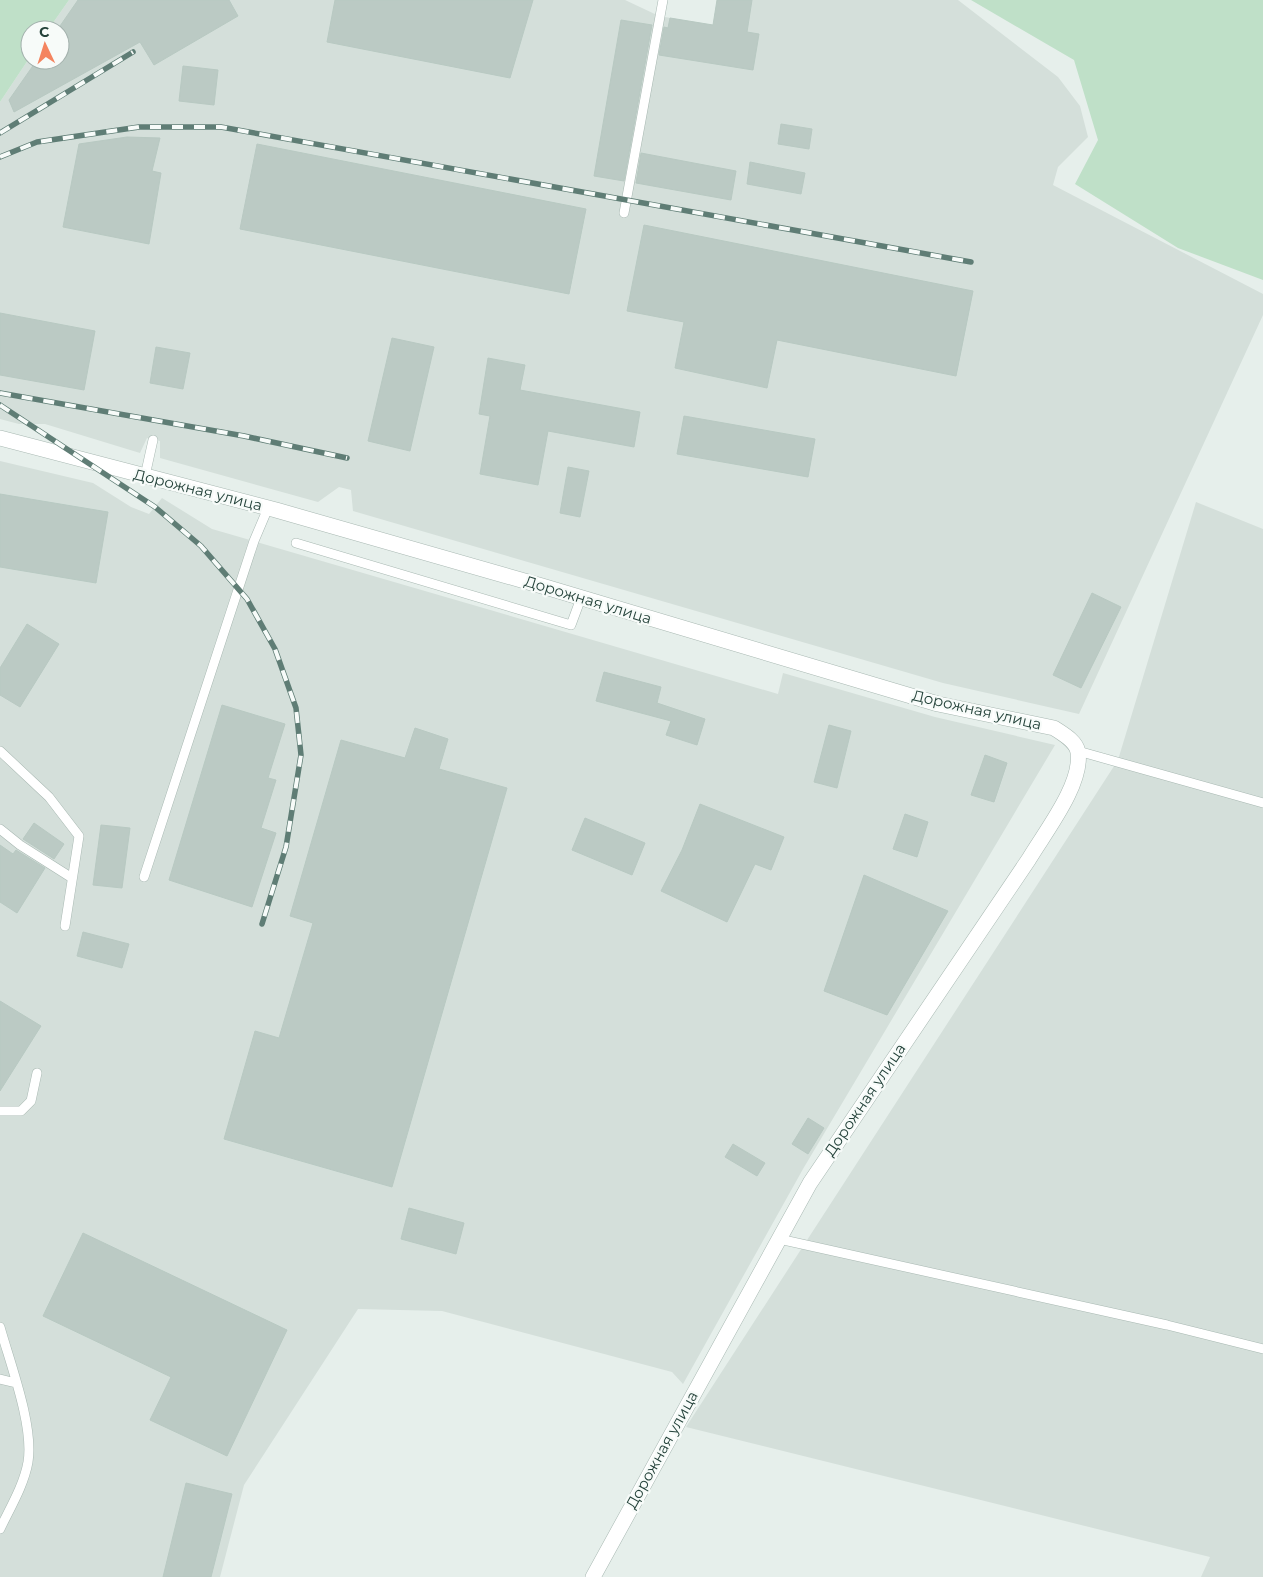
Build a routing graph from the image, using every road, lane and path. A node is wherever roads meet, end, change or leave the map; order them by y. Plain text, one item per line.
1 (663, 0) edge
2 (624, 214) dead end
3 (0, 438) edge
4 (153, 440) dead end
5 (145, 476) junction
6 (268, 508) junction
7 (296, 543) dead end
8 (581, 598) junction
9 (0, 751) edge
10 (1078, 751) junction
11 (1263, 803) edge
12 (0, 829) edge
13 (144, 877) dead end
14 (72, 878) junction
15 (65, 926) dead end
16 (37, 1073) dead end
17 (0, 1111) edge
18 (778, 1239) junction
19 (0, 1327) edge
20 (1263, 1349) edge
21 (0, 1379) edge
22 (16, 1383) junction
23 (0, 1529) edge
24 (592, 1577) edge

1 - 2 lane
3 - 5 street, Дорожная улица
4 - 5 lane
5 - 6 street, Дорожная улица
6 - 8 street, Дорожная улица
6 - 13 lane
7 - 8 lane
8 - 10 street, Дорожная улица
9 - 14 lane
10 - 11 lane
10 - 18 street, Дорожная улица
12 - 14 lane
14 - 15 lane
16 - 17 lane
18 - 20 lane
18 - 24 street, Дорожная улица
19 - 22 lane
21 - 22 lane
22 - 23 lane

